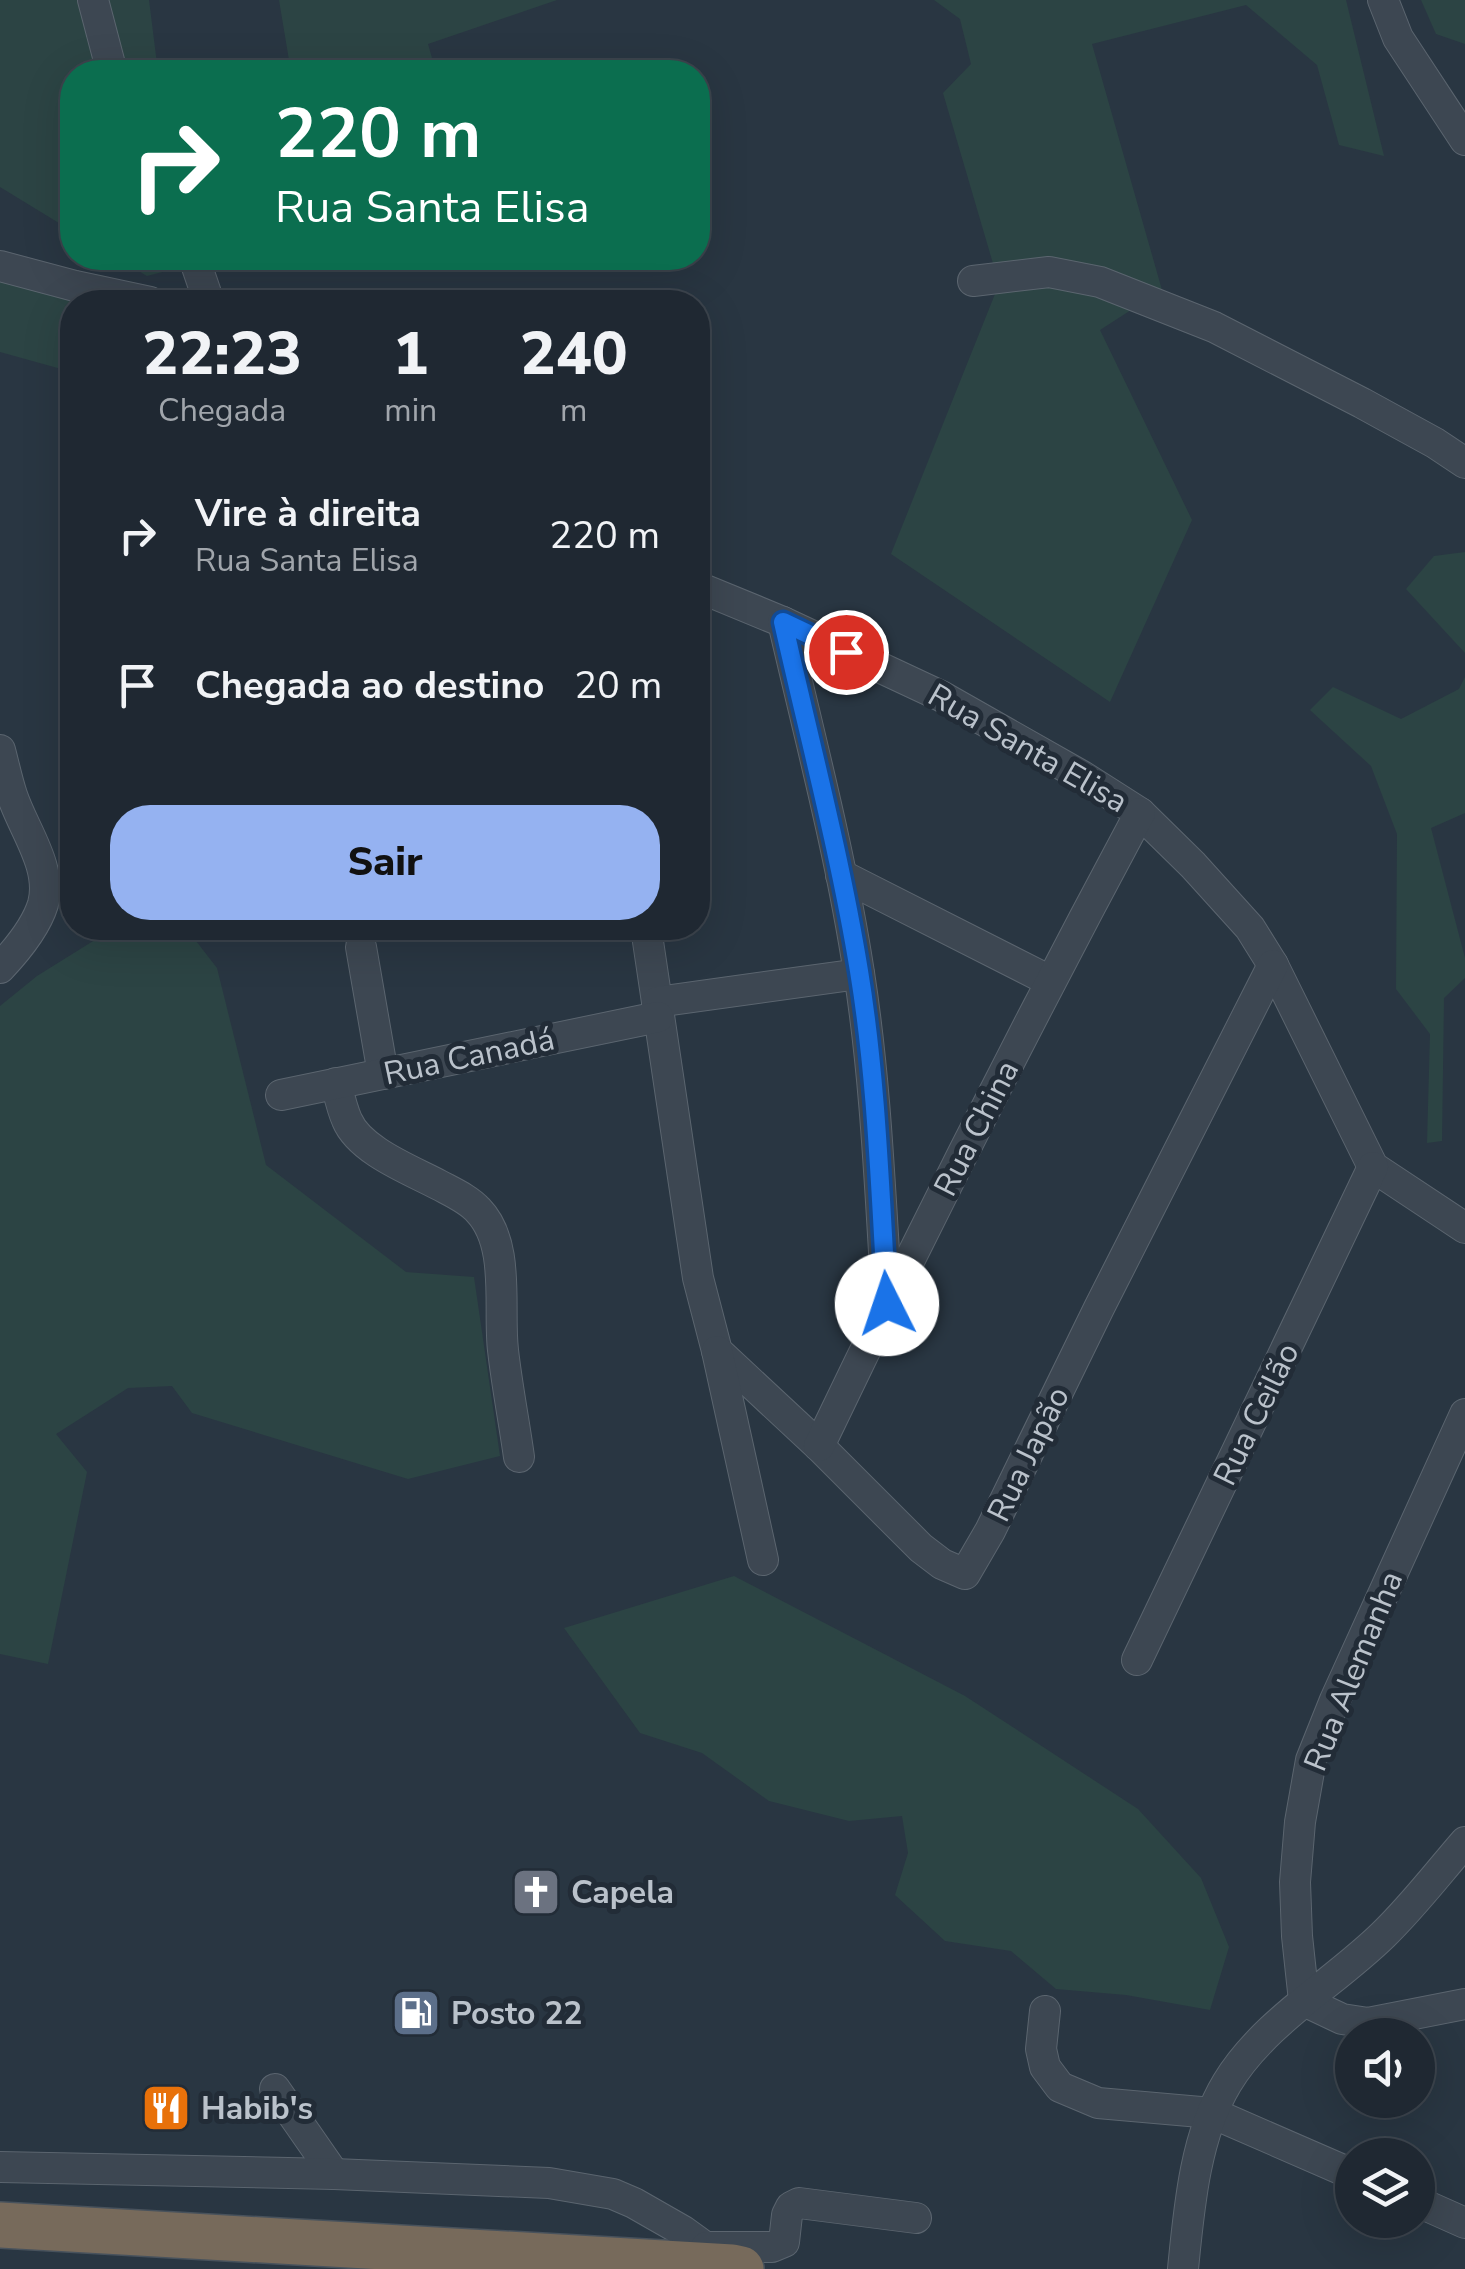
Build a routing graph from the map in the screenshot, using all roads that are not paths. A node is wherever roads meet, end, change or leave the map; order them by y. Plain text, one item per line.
1 (93, 0) edge
2 (1382, 0) edge
3 (109, 60) edge
4 (1465, 140) edge
5 (0, 266) edge
6 (973, 280) dead end
7 (93, 290) edge
8 (1465, 463) edge
9 (710, 592) edge
10 (783, 622) junction
11 (0, 750) edge
12 (1140, 814) junction
13 (841, 874) junction
14 (648, 940) edge
15 (361, 948) dead end
16 (1272, 965) junction
17 (0, 968) edge
18 (859, 974) junction
19 (1050, 981) junction
20 (658, 1009) junction
21 (382, 1074) junction
22 (336, 1084) junction
23 (280, 1095) dead end
24 (1373, 1168) junction
25 (1465, 1228) edge
26 (887, 1304) junction
27 (717, 1350) junction
28 (1465, 1414) edge
29 (819, 1446) junction
30 (519, 1457) dead end
31 (763, 1560) dead end
32 (1137, 1660) dead end
33 (1465, 1842) edge
34 (1304, 2002) junction
35 (1465, 2004) edge
36 (1045, 2011) dead end
37 (275, 2089) dead end
38 (1212, 2113) junction
39 (0, 2166) edge
40 (1335, 2167) edge
41 (334, 2174) junction
42 (1435, 2210) edge
43 (916, 2218) dead end
44 (1465, 2223) edge
45 (0, 2224) edge
46 (0, 2253) edge
47 (726, 2261) edge
48 (222, 2269) edge
49 (1184, 2269) edge

1 - 3 street
2 - 4 street
5 - 7 street
6 - 8 street
9 - 10 street, Rua Santa Elisa
10 - 12 street, Rua Santa Elisa
10 - 13 street
11 - 17 street
12 - 16 street, Rua Santa Elisa
12 - 19 street, Rua China
13 - 18 street
13 - 19 street
14 - 20 street
15 - 21 street
16 - 24 street, Rua Santa Elisa
16 - 29 street, Rua Japão
18 - 20 street, Rua Canadá
18 - 26 street
19 - 26 street, Rua China
20 - 21 street, Rua Canadá
20 - 27 street
21 - 22 street, Rua Canadá
22 - 23 street, Rua Canadá
22 - 30 street
24 - 25 street
24 - 32 street, Rua Ceilão
26 - 29 street, Rua China
27 - 29 street, Rua Japão
27 - 31 street
28 - 34 street, Rua Alemanha
33 - 34 street
34 - 35 street
34 - 38 street
36 - 38 street
37 - 41 street
38 - 40 street
38 - 49 street
39 - 41 street
41 - 47 street
42 - 44 street
43 - 47 street
45 - 47 highway
46 - 48 highway

